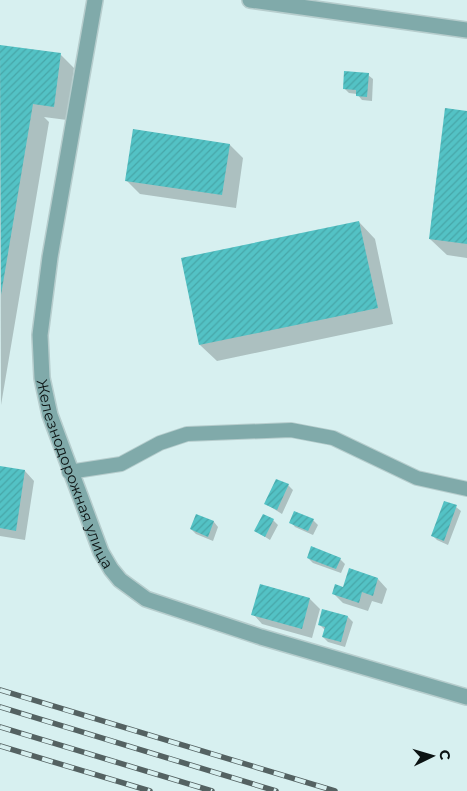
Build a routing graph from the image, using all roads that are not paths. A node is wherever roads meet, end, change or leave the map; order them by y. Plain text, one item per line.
1 (96, 0) edge
2 (250, 0) edge
3 (467, 30) edge
4 (69, 472) junction
5 (467, 489) edge
6 (467, 697) edge

1 - 4 street, Железнодорожная улица
2 - 3 street
4 - 5 lane
4 - 6 street, Железнодорожная улица

